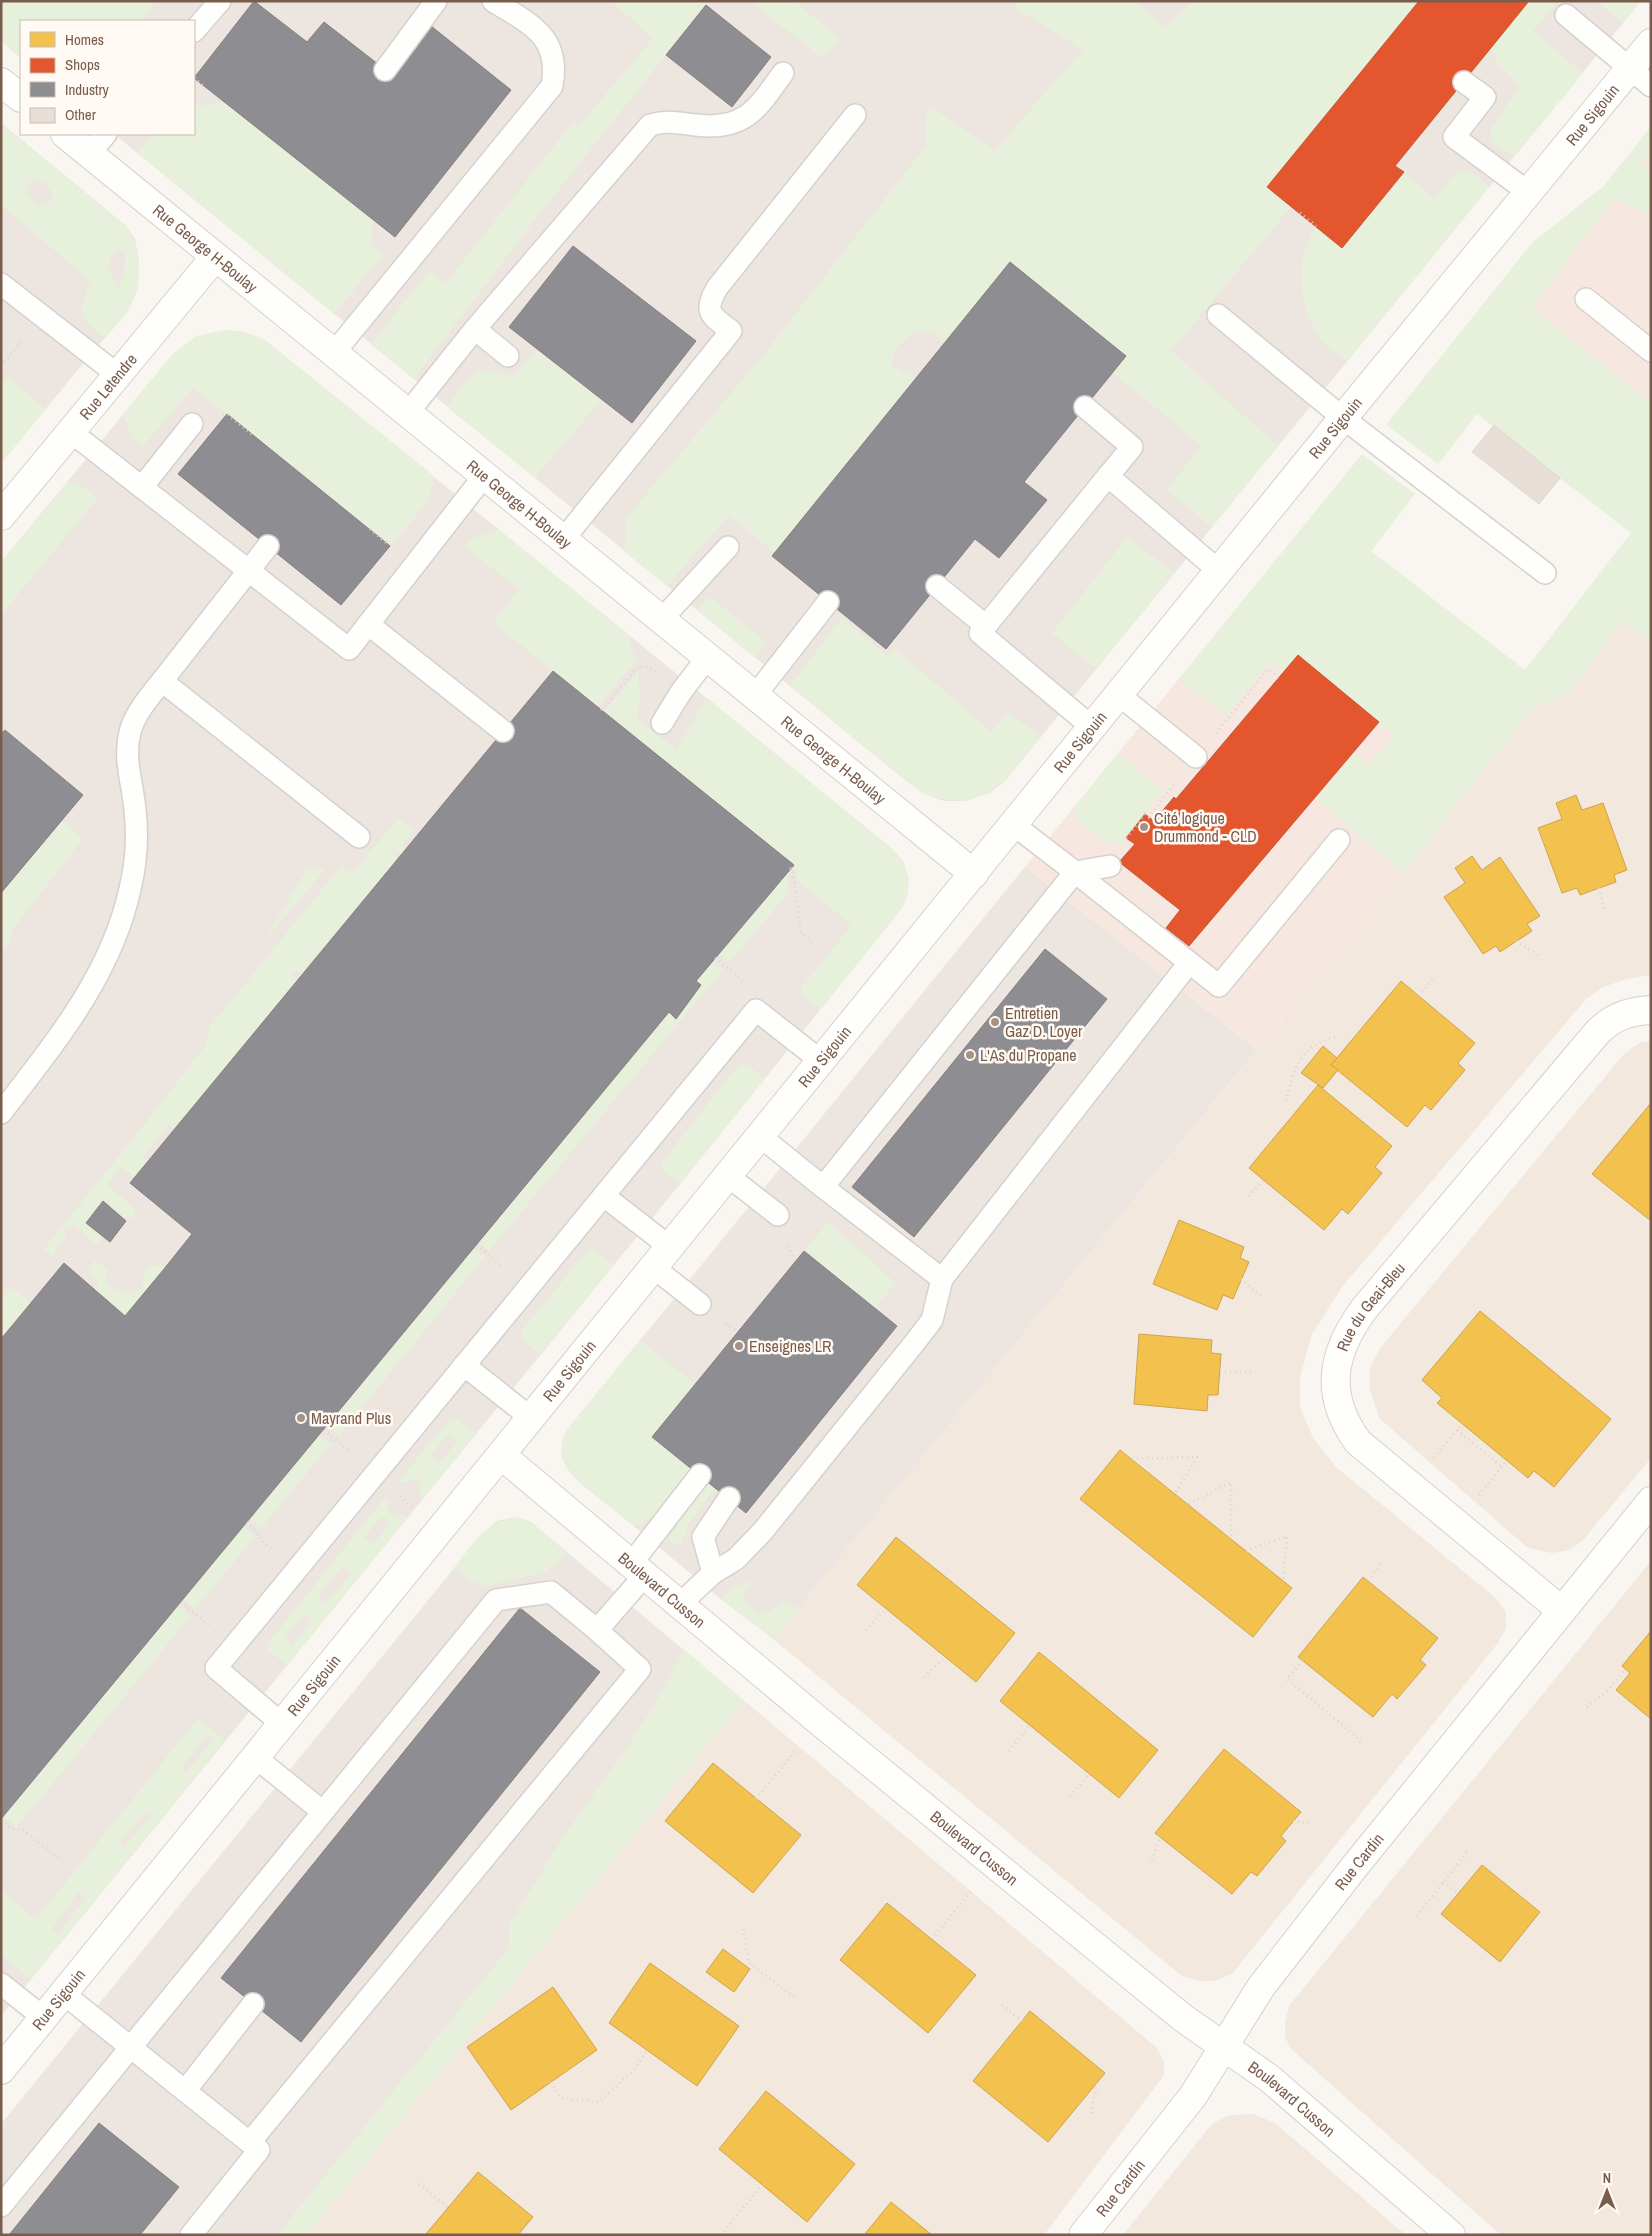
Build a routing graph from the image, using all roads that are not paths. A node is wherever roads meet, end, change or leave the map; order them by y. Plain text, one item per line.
1 (220, 1) edge
2 (436, 1) edge
3 (492, 1) edge
4 (1566, 15) dead end
5 (195, 30) edge
6 (1651, 43) edge
7 (385, 70) dead end
8 (1629, 70) junction
9 (783, 72) dead end
10 (1, 82) edge
11 (1464, 82) dead end
12 (1651, 86) edge
13 (20, 97) edge
14 (854, 115) dead end
15 (68, 135) edge
16 (98, 144) edge
17 (1528, 192) junction
18 (215, 257) junction
19 (1, 284) edge
20 (1586, 298) dead end
21 (1218, 315) dead end
22 (475, 329) junction
23 (1651, 351) edge
24 (333, 354) junction
25 (508, 356) dead end
26 (118, 375) junction
27 (1085, 407) dead end
28 (407, 414) junction
29 (1343, 418) junction
30 (192, 424) dead end
31 (71, 432) junction
32 (484, 476) junction
33 (1108, 476) junction
34 (142, 487) junction
35 (1, 516) edge
36 (563, 540) junction
37 (268, 546) dead end
38 (728, 547) dead end
39 (248, 570) junction
40 (1219, 571) junction
41 (1545, 574) dead end
42 (937, 586) dead end
43 (828, 602) dead end
44 (661, 620) junction
45 (368, 624) junction
46 (986, 626) junction
47 (707, 658) junction
48 (162, 681) junction
49 (1119, 695) junction
50 (754, 697) junction
51 (662, 723) dead end
52 (1093, 728) junction
53 (503, 731) dead end
54 (1196, 757) dead end
55 (1014, 825) junction
56 (359, 837) dead end
57 (1339, 840) dead end
58 (1110, 866) dead end
59 (1075, 872) junction
60 (974, 874) junction
61 (1190, 963) junction
62 (1651, 1010) edge
63 (821, 1061) junction
64 (1, 1113) edge
65 (760, 1136) junction
66 (728, 1176) junction
67 (823, 1187) junction
68 (604, 1196) junction
69 (778, 1215) dead end
70 (661, 1257) junction
71 (942, 1279) junction
72 (700, 1304) dead end
73 (464, 1365) junction
74 (531, 1418) junction
75 (501, 1455) junction
76 (700, 1475) dead end
77 (729, 1498) dead end
78 (1651, 1501) edge
79 (638, 1569) junction
80 (714, 1572) junction
81 (680, 1604) junction
82 (1562, 1611) junction
83 (597, 1630) junction
84 (282, 1724) junction
85 (255, 1757) junction
86 (323, 1812) junction
87 (1, 1984) edge
88 (64, 1994) junction
89 (253, 2004) dead end
90 (44, 2018) junction
91 (1224, 2047) junction
92 (131, 2048) junction
93 (1, 2070) edge
94 (184, 2091) junction
95 (250, 2142) junction
96 (1, 2206) edge
97 (191, 2235) edge
98 (1083, 2235) edge
99 (1451, 2235) edge

1 - 5 lane
2 - 7 lane
3 - 24 lane
4 - 8 lane
6 - 8 street, Rue Sigouin
8 - 12 lane
8 - 17 street, Rue Sigouin
9 - 22 lane
10 - 13 street
11 - 17 lane
14 - 36 lane
15 - 16 street, Rue George H-Boulay
16 - 18 street, Rue George H-Boulay
17 - 29 street, Rue Sigouin
18 - 24 street, Rue George H-Boulay
18 - 26 street, Rue Letendre
19 - 26 lane
20 - 23 lane
21 - 29 lane
22 - 25 lane
22 - 28 lane
24 - 28 street, Rue George H-Boulay
26 - 31 street, Rue Letendre
27 - 33 lane
28 - 32 street, Rue George H-Boulay
29 - 40 street, Rue Sigouin
29 - 41 lane
30 - 34 lane
31 - 34 lane
31 - 35 street, Rue Letendre
32 - 36 street, Rue George H-Boulay
32 - 45 lane
33 - 40 lane
33 - 46 lane
34 - 39 lane
36 - 44 street, Rue George H-Boulay
37 - 39 lane
38 - 44 lane
39 - 45 lane
39 - 48 lane
40 - 49 street, Rue Sigouin
42 - 46 lane
43 - 50 lane
44 - 47 street, Rue George H-Boulay
45 - 53 lane
46 - 52 lane
47 - 50 street, Rue George H-Boulay
47 - 51 lane
48 - 56 lane
48 - 64 lane
49 - 52 street, Rue Sigouin
49 - 54 lane
50 - 60 street, Rue George H-Boulay
52 - 55 street, Rue Sigouin
55 - 59 lane
55 - 60 street, Rue Sigouin
57 - 61 lane
58 - 59 lane
59 - 61 lane
59 - 67 lane
60 - 63 street, Rue Sigouin
61 - 71 lane
62 - 82 street, Rue du Geai-Bleu
63 - 65 street, Rue Sigouin
63 - 68 lane
65 - 66 street, Rue Sigouin
65 - 67 lane
66 - 69 lane
66 - 70 street, Rue Sigouin
67 - 71 lane
68 - 70 lane
68 - 73 lane
70 - 72 lane
70 - 74 street, Rue Sigouin
71 - 80 lane
73 - 74 lane
73 - 84 lane
74 - 75 street, Rue Sigouin
75 - 79 street, Boulevard Cusson
75 - 84 street, Rue Sigouin
76 - 79 lane
77 - 80 lane
78 - 82 street, Rue Cardin
79 - 81 street, Boulevard Cusson
79 - 83 lane
80 - 81 lane
81 - 91 street, Boulevard Cusson
82 - 91 street, Rue Cardin
83 - 86 lane
83 - 95 lane
84 - 85 street, Rue Sigouin
85 - 86 lane
85 - 88 street, Rue Sigouin
86 - 92 lane
87 - 90 lane
88 - 90 street, Rue Sigouin
88 - 92 lane
89 - 94 lane
90 - 93 street, Rue Sigouin
91 - 98 street, Rue Cardin
91 - 99 street, Boulevard Cusson
92 - 94 lane
92 - 96 lane
94 - 95 lane
95 - 97 lane

